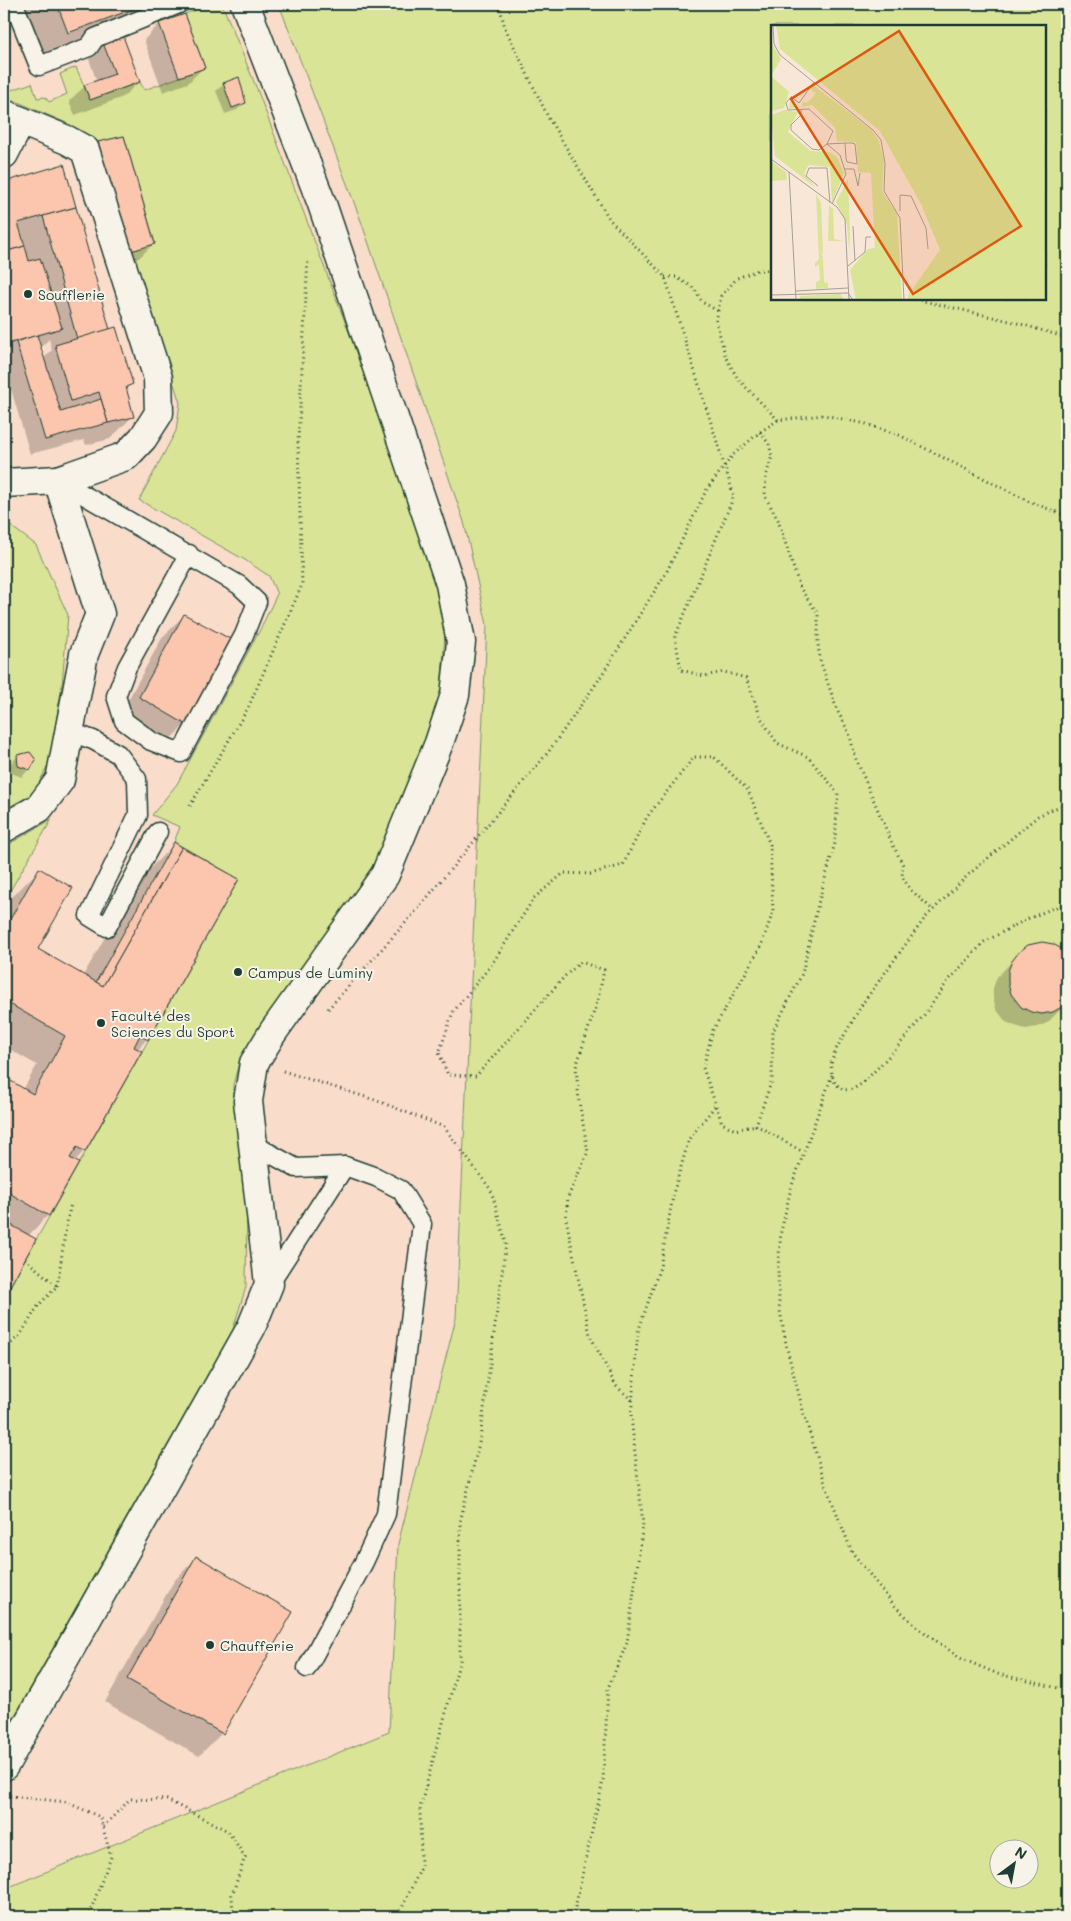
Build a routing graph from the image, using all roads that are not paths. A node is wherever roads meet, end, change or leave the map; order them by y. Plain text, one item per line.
1 (14, 4) edge
2 (179, 4) edge
3 (245, 4) edge
4 (12, 117) edge
5 (4, 154) edge
6 (58, 480) junction
7 (4, 484) edge
8 (189, 554) dead end
9 (68, 731) junction
10 (4, 828) edge
11 (158, 832) dead end
12 (253, 1144) junction
13 (345, 1166) junction
14 (270, 1284) junction
15 (307, 1668) dead end
16 (4, 1766) edge

1 - 2 lane
3 - 12 street
4 - 5 street
4 - 6 street
6 - 7 street
6 - 8 lane
6 - 9 street
9 - 10 street
9 - 11 lane
12 - 13 lane
12 - 14 street
13 - 14 lane
13 - 15 lane
14 - 16 street

